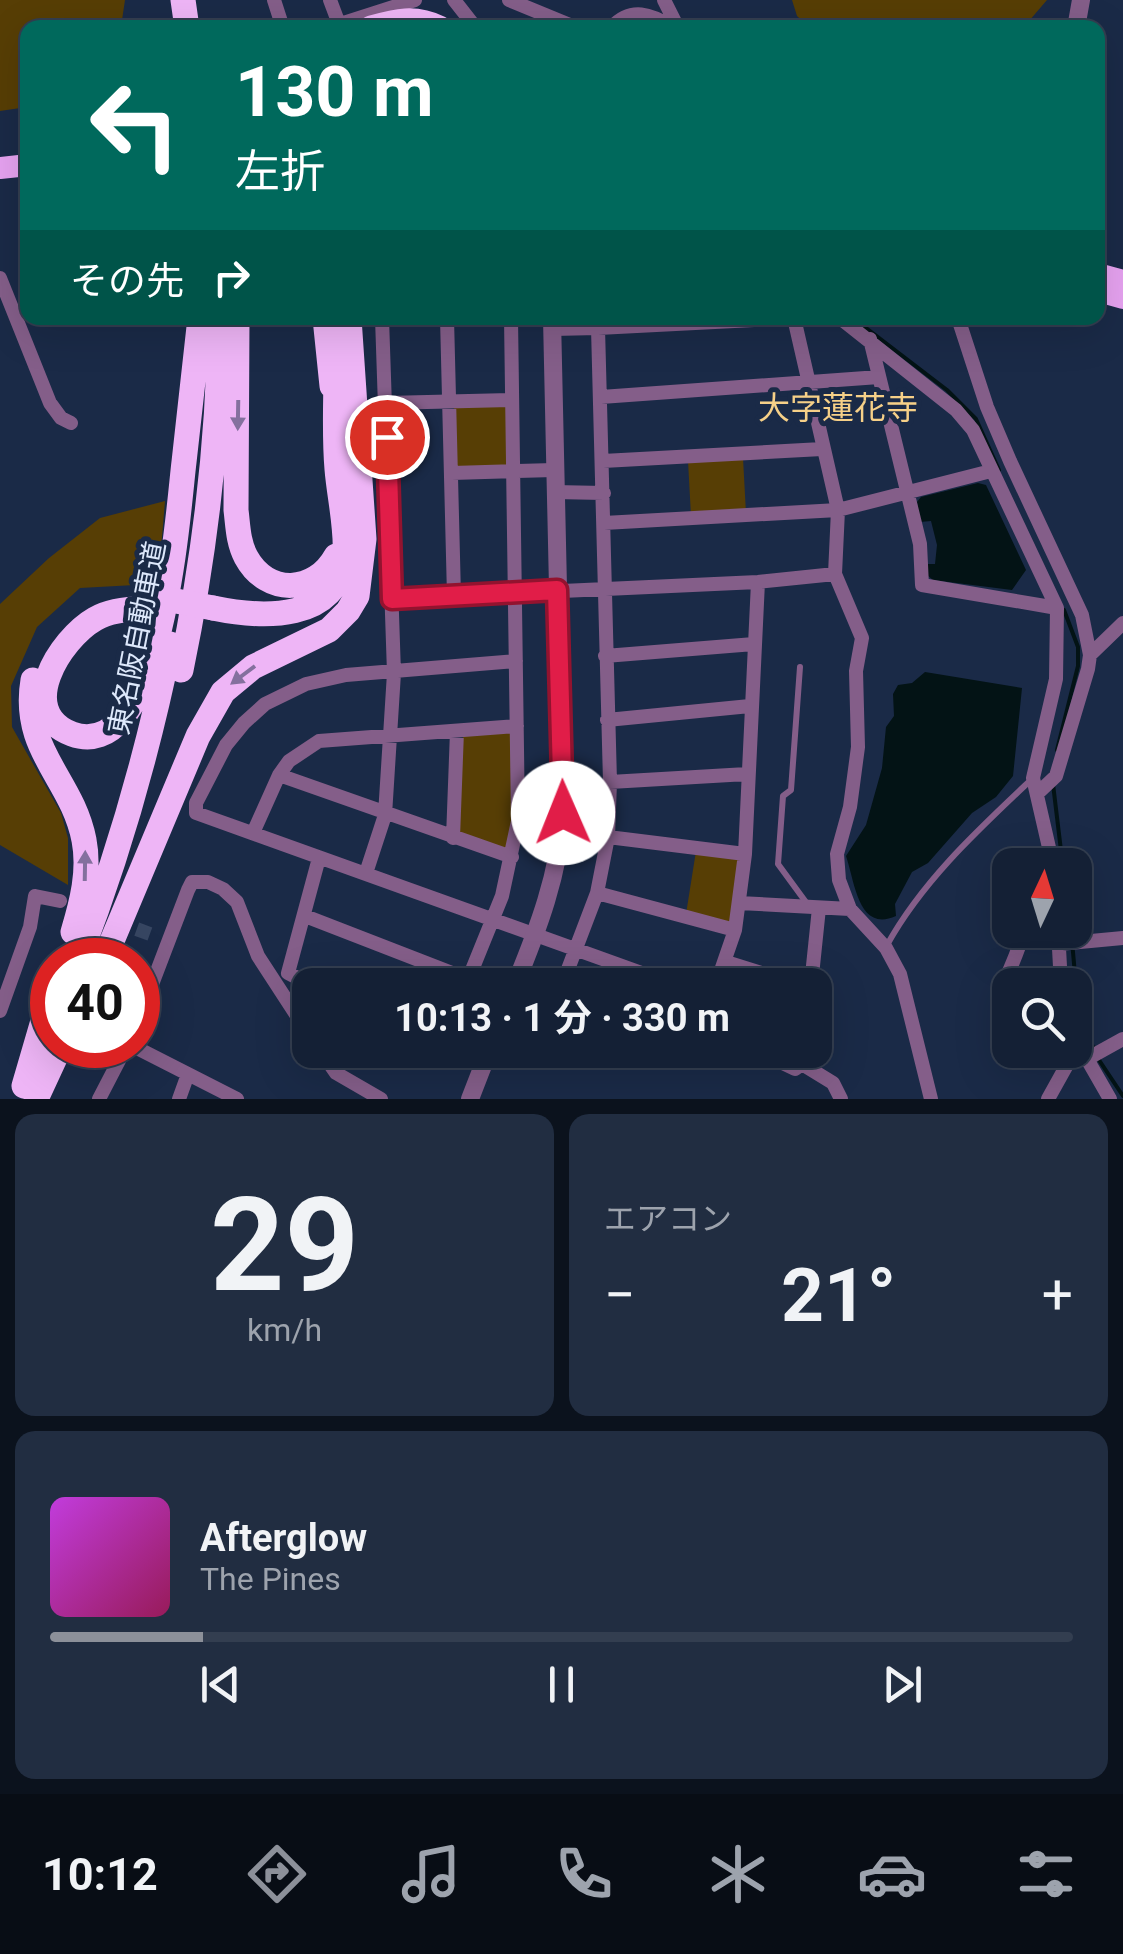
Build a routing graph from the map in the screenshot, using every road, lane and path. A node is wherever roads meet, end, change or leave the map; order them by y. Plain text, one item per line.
1 (414, 0) edge
2 (454, 0) edge
3 (509, 0) edge
4 (352, 20) edge
5 (470, 20) edge
6 (556, 20) edge
7 (621, 20) edge
8 (663, 20) edge
9 (0, 278) edge
10 (201, 325) edge
11 (202, 325) edge
12 (220, 325) edge
13 (237, 325) edge
14 (326, 325) edge
15 (338, 325) edge
16 (349, 325) edge
17 (357, 325) edge
18 (382, 325) edge
19 (447, 325) edge
20 (511, 325) edge
21 (552, 325) edge
22 (570, 325) edge
23 (620, 325) edge
24 (796, 325) edge
25 (850, 325) edge
26 (960, 325) edge
27 (598, 328) junction
28 (870, 339) junction
29 (879, 378) junction
30 (809, 384) junction
31 (601, 396) junction
32 (512, 400) junction
33 (451, 401) junction
34 (386, 403) junction
35 (988, 407) junction
36 (70, 423) dead end
37 (345, 427) junction
38 (973, 430) junction
39 (822, 449) junction
40 (603, 461) junction
41 (514, 470) junction
42 (554, 470) junction
43 (990, 471) junction
44 (452, 473) junction
45 (906, 491) junction
46 (1025, 491) junction
47 (554, 492) junction
48 (604, 493) junction
49 (1004, 500) junction
50 (838, 510) junction
51 (604, 523) junction
52 (353, 533) junction
53 (835, 574) junction
54 (758, 582) junction
55 (603, 588) junction
56 (557, 590) junction
57 (515, 592) junction
58 (454, 596) junction
59 (392, 599) junction
60 (154, 603) junction
61 (1057, 608) junction
62 (1123, 622) edge
63 (754, 644) junction
64 (1090, 655) junction
65 (605, 656) junction
66 (516, 661) junction
67 (800, 667) dead end
68 (394, 674) junction
69 (750, 706) junction
70 (607, 720) junction
71 (517, 726) junction
72 (458, 731) junction
73 (391, 736) junction
74 (746, 774) junction
75 (279, 775) junction
76 (610, 782) junction
77 (1036, 785) junction
78 (385, 815) junction
79 (253, 833) junction
80 (608, 837) junction
81 (452, 838) junction
82 (1049, 848) edge
83 (745, 854) junction
84 (512, 857) junction
85 (319, 858) junction
86 (366, 873) junction
87 (597, 893) junction
88 (60, 901) dead end
89 (739, 903) junction
90 (814, 907) junction
91 (850, 909) junction
92 (305, 916) junction
93 (492, 920) junction
94 (735, 930) junction
95 (536, 933) junction
96 (150, 934) tunnel mouth
97 (70, 938) edge
98 (86, 938) edge
99 (107, 938) edge
100 (110, 938) edge
101 (1123, 938) edge
102 (1092, 941) edge
103 (168, 943) junction
104 (886, 948) junction
105 (576, 950) junction
106 (726, 962) junction
107 (160, 964) edge
108 (440, 968) edge
109 (480, 968) edge
110 (522, 968) edge
111 (569, 968) edge
112 (627, 968) edge
113 (723, 968) edge
114 (745, 968) edge
115 (812, 968) edge
116 (288, 973) junction
117 (292, 975) edge
118 (275, 986) junction
119 (292, 1010) edge
120 (0, 1011) edge
121 (1123, 1039) edge
122 (1092, 1056) edge
123 (160, 1060) edge
124 (35, 1068) edge
125 (37, 1068) edge
126 (47, 1068) edge
127 (116, 1068) edge
128 (333, 1068) edge
129 (482, 1068) edge
130 (815, 1068) edge
131 (1065, 1068) edge
132 (1090, 1068) edge
133 (188, 1074) junction
134 (29, 1094) edge
135 (231, 1098) edge
136 (99, 1099) edge
137 (180, 1099) edge
138 (381, 1099) edge
139 (470, 1099) edge
140 (841, 1099) edge
141 (931, 1099) edge
142 (1048, 1099) edge
143 (1110, 1099) edge

1 - 4 street
2 - 5 street
3 - 6 street
7 - 8 street
9 - 36 street
10 - 60 highway
11 - 98 highway, 東名阪自動車道
12 - 99 highway, 東名阪自動車道
13 -> 52 highway
14 - 37 highway
15 - 37 highway
16 - 37 highway
17 - 37 highway
18 - 34 street
19 - 33 street
20 - 32 street
21 - 42 street
22 - 27 street
23 - 27 street
24 - 30 street
25 - 28 street
26 - 35 street
27 - 31 street
28 - 29 street
28 - 38 street
29 - 30 street
29 - 45 street
30 - 31 street
30 - 39 street
31 - 40 street
32 - 33 street
32 - 41 street
33 - 34 street
33 - 44 street
34 - 59 street
35 - 38 street
35 - 46 street
37 - 52 highway
38 - 43 street
39 - 40 street
39 - 50 street
40 - 48 street
41 - 42 street
41 - 44 street
41 - 57 street
42 - 47 street
43 - 45 street
43 - 49 street
44 - 58 street
45 - 50 street
45 - 61 street
46 - 49 street
46 - 64 street
47 - 48 street
47 - 56 street
48 - 51 street
49 - 61 street
50 - 51 street
50 - 53 street
51 - 55 street
52 - 60 highway
52 -> 100 highway
53 - 54 street
53 - 91 street
54 - 55 street
54 - 63 street
55 - 56 street
55 - 65 street
56 - 57 street
56 - 95 street
57 - 58 street
57 - 66 street
58 - 59 street
59 - 68 street
97 -> 60 highway
61 - 77 street
62 - 64 street
63 - 65 street
63 - 69 street
64 - 77 street
65 - 70 street
66 - 68 street
66 - 71 street
67 - 90 lane
68 - 73 street
68 - 79 street
69 - 70 street
69 - 74 street
70 - 76 street
71 - 72 street
71 - 84 street
72 - 73 street
72 - 81 street
73 - 75 street
73 - 78 street
74 - 76 street
74 - 83 street
75 - 78 street
75 - 79 street
76 - 80 street
77 - 82 street
77 - 104 lane
78 - 81 street
78 - 86 street
79 - 85 street
80 - 83 street
80 - 87 street
81 - 84 street
83 - 89 street
84 - 93 street
85 - 86 street
85 - 92 street
86 - 93 street
87 - 94 street
87 - 105 street
88 - 120 street
89 - 90 street
89 - 94 street
90 - 91 street
90 - 115 street
91 - 104 street
92 - 108 street
92 - 116 street
93 - 95 street
93 - 109 street
94 - 106 street
95 - 105 street
95 - 110 street
96 - 103 street
101 - 102 street
103 - 107 street
103 - 118 street
104 - 141 street
105 - 111 street
105 - 112 street
106 - 113 street
106 - 114 street
116 - 117 street
116 - 118 street
118 - 119 street
121 - 122 street
123 - 133 street
124 - 134 highway
125 - 134 highway
126 - 134 highway
127 - 136 street
128 - 138 street
129 - 139 street
130 - 140 street
131 - 142 street
132 - 143 street
133 - 135 street
133 - 137 street

